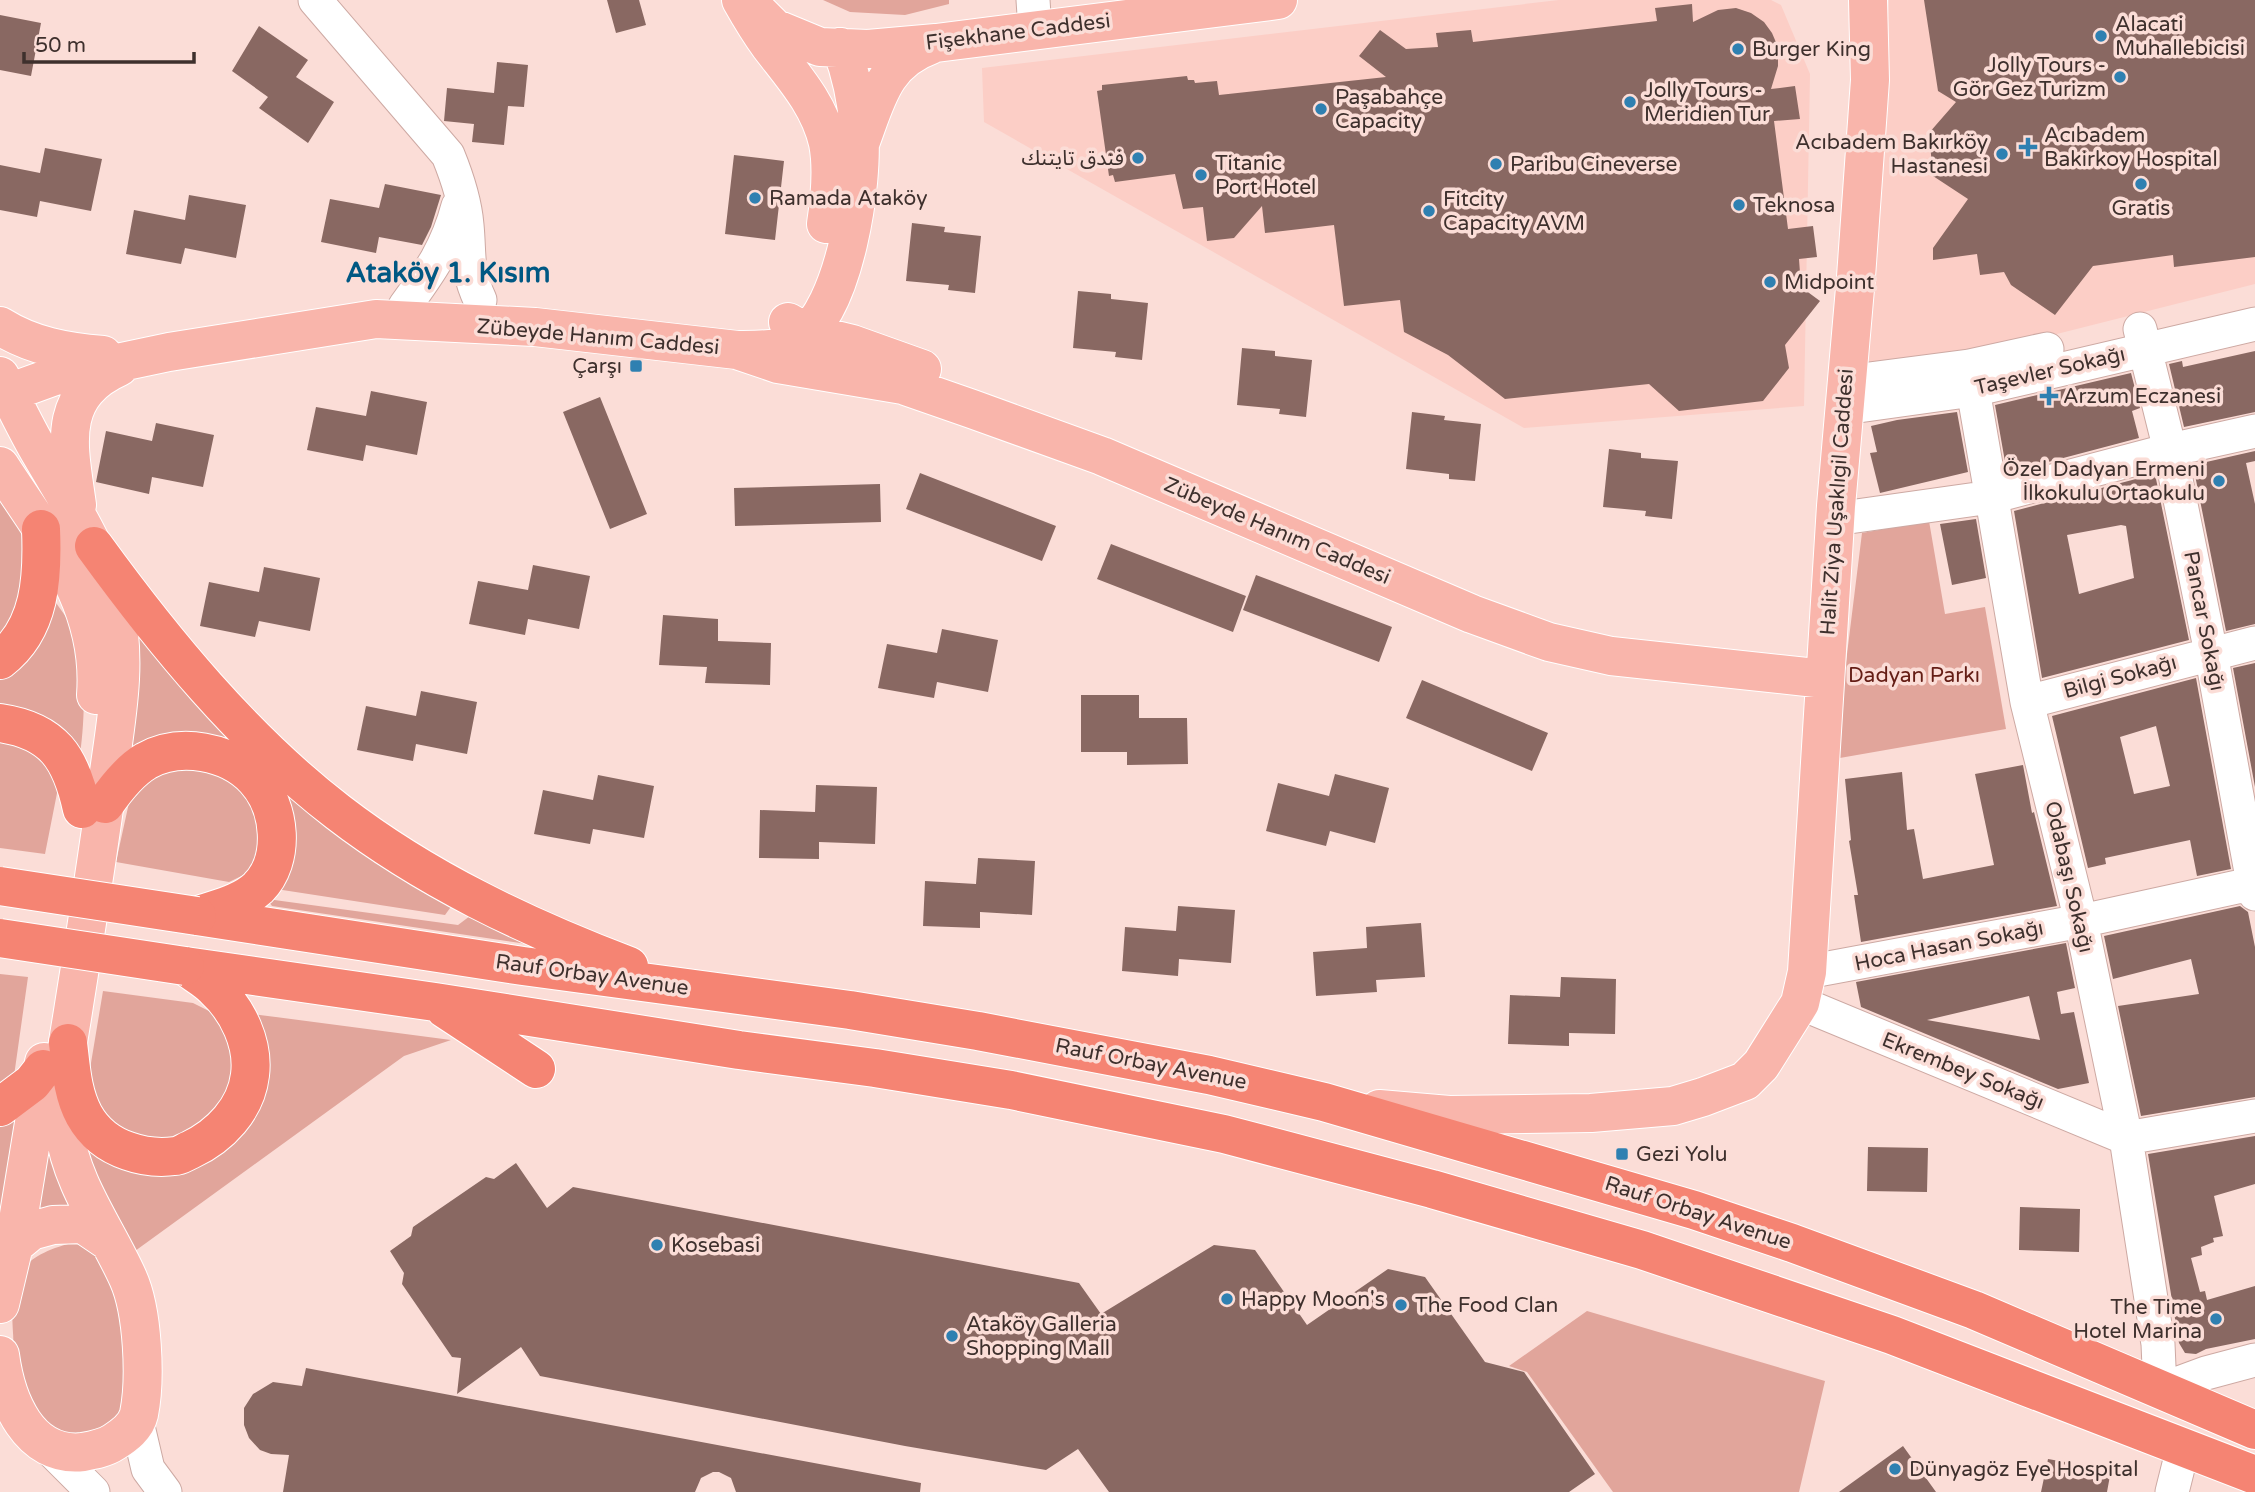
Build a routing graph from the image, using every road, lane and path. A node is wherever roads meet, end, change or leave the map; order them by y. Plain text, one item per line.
1 (315, 0) edge
2 (743, 0) edge
3 (1278, 0) edge
4 (1868, 0) edge
5 (774, 14) edge
6 (1034, 15) edge
7 (936, 43) junction
8 (858, 73) junction
9 (461, 197) junction
10 (842, 268) junction
11 (2255, 306) edge
12 (500, 309) junction
13 (391, 313) junction
14 (2255, 324) edge
15 (0, 326) edge
16 (795, 326) junction
17 (2142, 339) junction
18 (737, 350) junction
19 (140, 358) junction
20 (899, 359) junction
21 (1971, 378) junction
22 (3, 388) edge
23 (1845, 395) junction
24 (2255, 431) edge
25 (2170, 450) junction
26 (0, 466) edge
27 (1991, 497) junction
28 (21, 506) edge
29 (1835, 519) junction
30 (87, 534) junction
31 (1552, 634) junction
32 (2255, 643) edge
33 (2211, 653) junction
34 (0, 660) edge
35 (1825, 666) junction
36 (2026, 702) junction
37 (0, 723) edge
38 (94, 807) junction
39 (0, 886) edge
40 (2254, 887) edge
41 (197, 916) junction
42 (2081, 921) junction
43 (0, 938) edge
44 (186, 967) junction
45 (686, 988) junction
46 (1804, 988) junction
47 (435, 1002) junction
48 (56, 1056) junction
49 (536, 1069) dead end
50 (1324, 1102) junction
51 (0, 1107) edge
52 (2255, 1116) edge
53 (2126, 1138) junction
54 (108, 1241) junction
55 (14, 1245) junction
56 (0, 1304) edge
57 (0, 1355) edge
58 (2255, 1360) edge
59 (2160, 1390) junction
60 (137, 1422) junction
61 (2255, 1430) edge
62 (2183, 1448) junction
63 (50, 1449) junction
64 (2255, 1475) edge
65 (93, 1492) edge
66 (165, 1492) edge
67 (2172, 1492) edge

1 - 9 street
2 - 5 main road
2 - 16 main road, Zübeyde Hanım Caddesi
3 - 6 main road, Fişekhane Caddesi
4 - 23 main road, Halit Ziya Uşaklıgil Caddesi
5 - 8 main road
6 - 7 main road, Fişekhane Caddesi
7 - 8 main road, Zübeyde Hanım Caddesi
7 - 8 main road, Fişekhane Caddesi
8 - 10 main road, Zübeyde Hanım Caddesi
9 - 12 street
9 - 13 street
10 - 16 main road, Zübeyde Hanım Caddesi
10 - 20 main road
11 - 17 street, Taşevler Sokağı
12 - 13 main road, Zübeyde Hanım Caddesi
12 - 16 main road, Zübeyde Hanım Caddesi
12 - 18 main road, Zübeyde Hanım Caddesi
13 - 19 main road, Zübeyde Hanım Caddesi
14 - 17 street, Taşevler Sokağı
15 - 19 main road
16 - 18 main road, Zübeyde Hanım Caddesi
16 - 20 main road
17 - 21 street, Taşevler Sokağı
17 - 25 street, Pancar Sokağı
18 - 31 main road, Zübeyde Hanım Caddesi
19 - 22 main road, Zübeyde Hanım Caddesi
19 - 30 main road, Zübeyde Hanım Caddesi
20 - 31 main road, Zübeyde Hanım Caddesi
21 - 23 street, Taşevler Sokağı
21 - 27 street, Odabaşı Sokağı
22 - 30 main road
23 - 29 main road, Halit Ziya Uşaklıgil Caddesi
24 - 25 street
25 - 27 street
25 - 33 street, Pancar Sokağı
26 - 28 main road
27 - 29 street
27 - 36 street, Odabaşı Sokağı
28 - 34 highway
28 - 38 main road
29 - 35 main road, Halit Ziya Uşaklıgil Caddesi
30 - 38 main road
30 - 45 highway
31 - 35 main road, Zübeyde Hanım Caddesi
32 - 33 street, Bilgi Sokağı
33 - 36 street, Bilgi Sokağı
33 - 40 street, Pancar Sokağı
35 - 46 main road, Halit Ziya Uşaklıgil Caddesi
36 - 42 street, Odabaşı Sokağı
37 - 38 highway
38 - 41 highway
38 - 48 main road
39 - 41 highway, Rauf Orbay Avenue, bridge
40 - 42 street, Hoca Hasan Sokağı
41 - 45 highway, Rauf Orbay Avenue
42 - 46 street, Hoca Hasan Sokağı
42 - 53 street, Odabaşı Sokağı
43 - 44 highway, bridge
44 - 47 highway
44 - 48 highway
45 - 50 highway, Rauf Orbay Avenue
46 - 50 main road
46 - 53 street, Ekrembey Sokağı
47 - 49 highway
47 - 62 highway
48 - 51 highway
48 - 54 main road
48 - 55 main road
50 - 59 highway, Rauf Orbay Avenue
52 - 53 street
53 - 59 street, Odabaşı Sokağı
54 - 55 main road
54 - 60 main road
55 - 56 main road
57 - 63 main road
58 - 59 street
59 - 61 highway, Rauf Orbay Avenue
60 - 63 main road
60 - 66 street
62 - 64 highway
62 - 67 street
63 - 65 street

